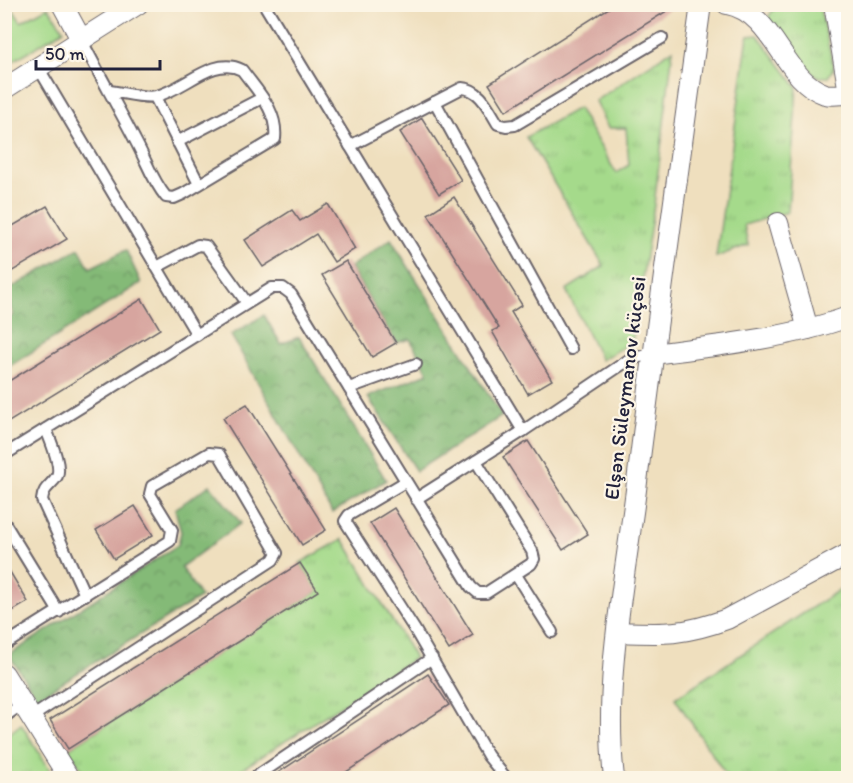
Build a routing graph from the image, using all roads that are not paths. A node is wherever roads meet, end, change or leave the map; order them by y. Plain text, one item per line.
1 (62, 4) edge
2 (138, 4) edge
3 (264, 4) edge
4 (701, 4) edge
5 (727, 4) edge
6 (834, 4) edge
7 (662, 38) dead end
8 (81, 41) junction
9 (38, 67) junction
10 (849, 87) edge
11 (4, 88) edge
12 (109, 91) junction
13 (849, 94) edge
14 (155, 97) junction
15 (262, 98) junction
16 (435, 102) junction
17 (177, 142) junction
18 (350, 146) junction
19 (199, 184) junction
20 (778, 223) dead end
21 (157, 267) junction
22 (247, 303) junction
23 (849, 317) edge
24 (808, 329) junction
25 (197, 335) junction
26 (572, 349) dead end
27 (653, 354) junction
28 (416, 364) dead end
29 (349, 388) junction
30 (46, 429) junction
31 (523, 431) junction
32 (4, 455) edge
33 (476, 461) junction
34 (405, 482) junction
35 (416, 499) junction
36 (4, 522) edge
37 (849, 554) edge
38 (516, 575) junction
39 (85, 595) junction
40 (59, 612) junction
41 (552, 632) dead end
42 (618, 632) junction
43 (4, 645) edge
44 (432, 658) junction
45 (4, 674) edge
46 (26, 711) junction
47 (4, 717) edge
48 (500, 777) edge
49 (69, 778) edge
50 (254, 778) edge
51 (614, 778) edge

1 - 8 street
2 - 8 street
3 - 18 lane
4 - 27 street, Elşən Süleymanov küçəsi
5 - 13 street
6 - 10 street
7 - 16 lane
8 - 9 street
8 - 12 lane
9 - 11 street
9 - 21 lane
12 - 14 lane
12 - 19 lane
14 - 15 lane
14 - 17 lane
15 - 17 lane
15 - 19 lane
16 - 18 lane
16 - 26 lane
17 - 19 lane
18 - 31 lane
20 - 24 street
21 - 22 lane
21 - 25 lane
22 - 25 lane
22 - 29 lane
23 - 24 street
24 - 27 street
25 - 30 lane
27 - 31 lane
27 - 42 street, Elşən Süleymanov küçəsi
28 - 29 lane
29 - 34 lane
30 - 32 lane
30 - 39 lane
31 - 33 lane
33 - 35 lane
33 - 38 lane
34 - 35 lane
34 - 44 lane
35 - 38 lane
36 - 40 lane
37 - 42 street
38 - 41 lane
39 - 40 lane
39 - 46 lane
40 - 43 lane
42 - 51 street, Elşən Süleymanov küçəsi
44 - 48 lane
44 - 50 lane
45 - 46 street
46 - 47 lane
46 - 49 street

